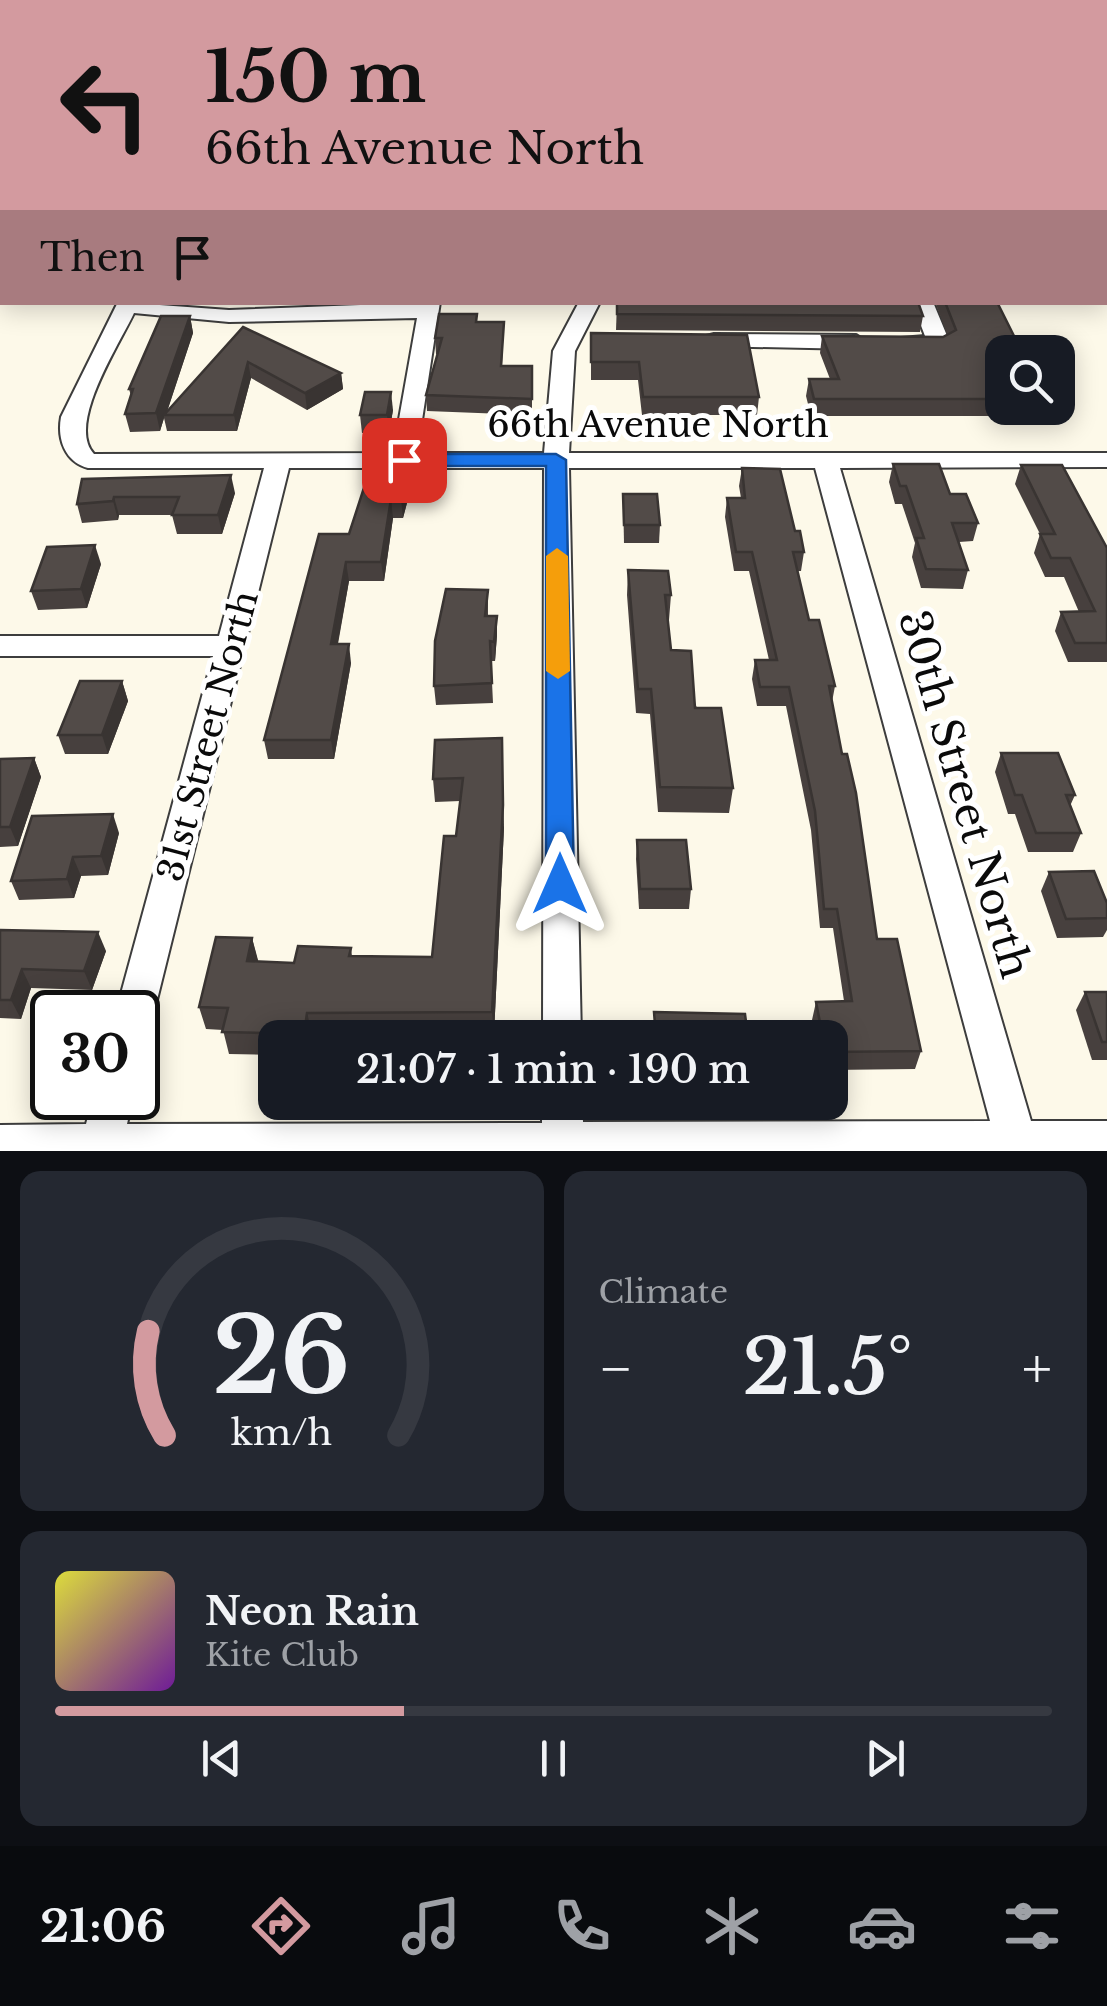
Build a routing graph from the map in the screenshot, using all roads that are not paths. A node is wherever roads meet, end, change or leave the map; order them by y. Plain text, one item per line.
1 (128, 305) edge
2 (136, 305) edge
3 (589, 305) edge
4 (923, 305) edge
5 (429, 307) edge
6 (688, 341) edge
7 (279, 460) junction
8 (404, 460) junction
9 (556, 460) junction
10 (825, 460) junction
11 (1106, 462) edge
12 (0, 646) edge
13 (232, 646) junction
14 (142, 990) edge
15 (562, 1020) edge
16 (107, 1120) edge
17 (562, 1132) edge
18 (1107, 1140) edge
19 (0, 1144) edge
20 (1017, 1146) edge
21 (100, 1147) edge

1 - 7 street, 66th Avenue North
2 - 5 street
3 - 9 street
4 - 6 street
5 - 8 street
7 - 8 street, 66th Avenue North
7 - 13 street, 31st Street North
8 - 9 street, 66th Avenue North
9 - 10 street, 66th Avenue North
9 - 15 street
10 - 11 street, 66th Avenue North
10 - 20 street, 30th Street North
12 - 13 street
13 - 14 street, 31st Street North
16 - 21 street
17 - 20 street
17 - 21 street
18 - 20 street
19 - 21 street

